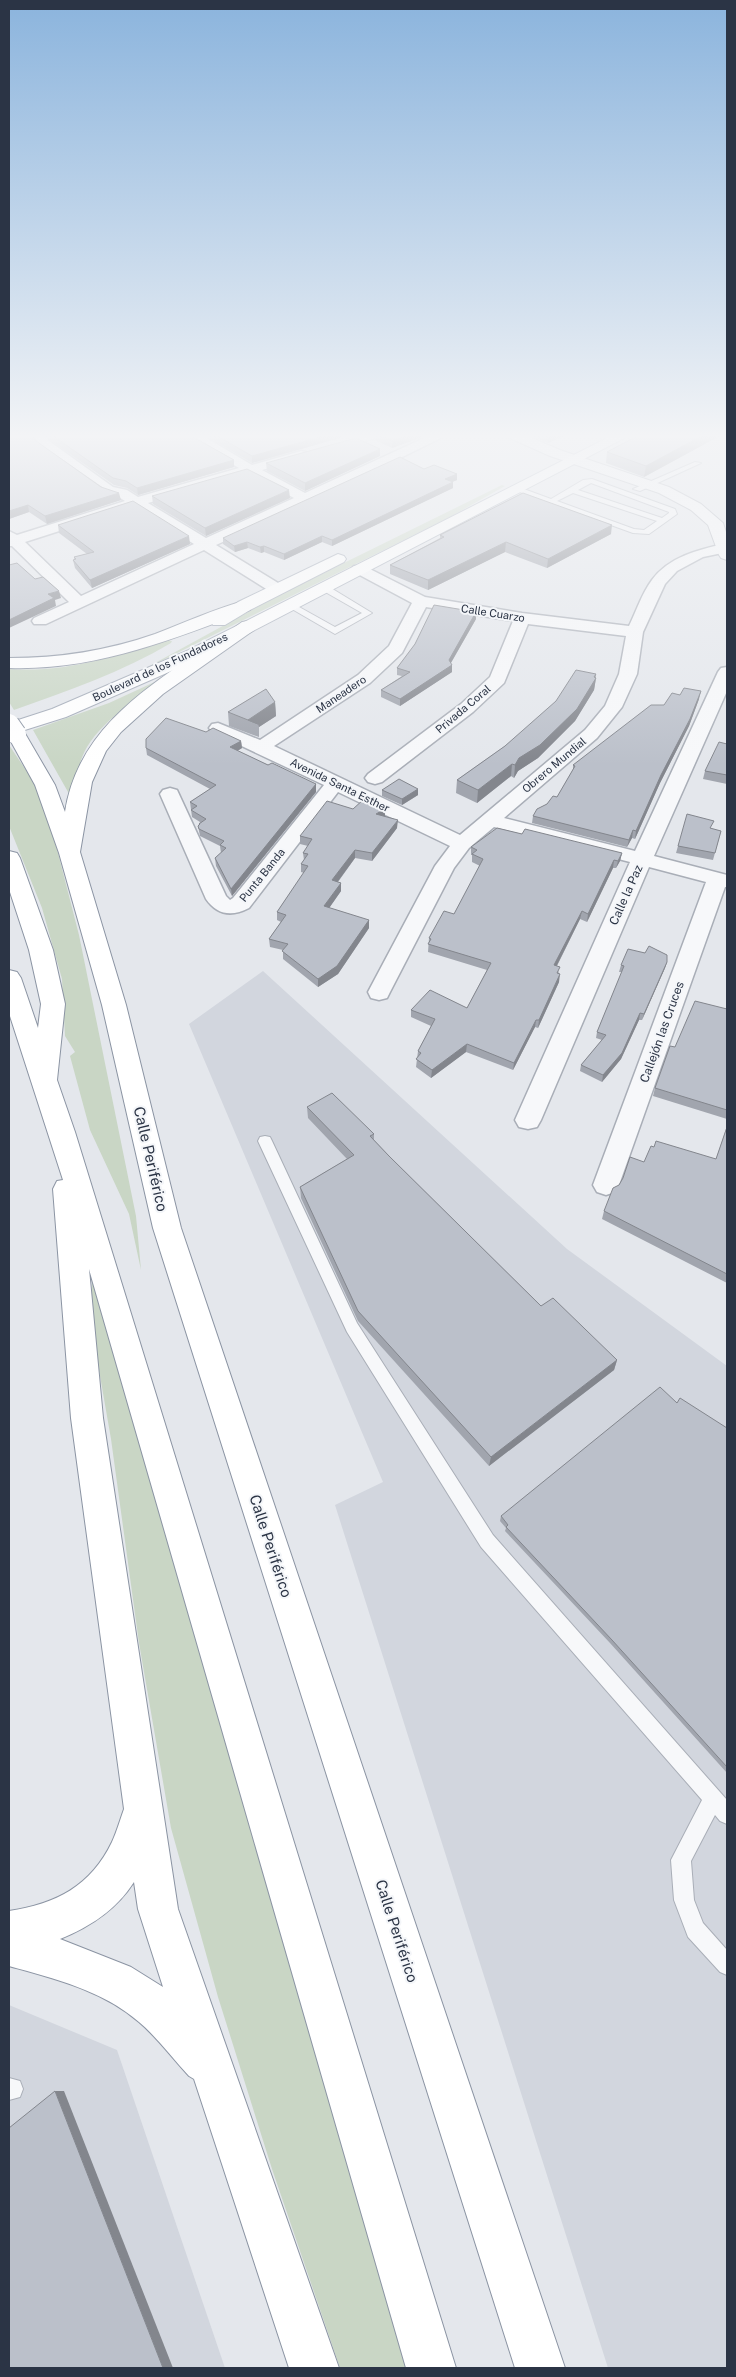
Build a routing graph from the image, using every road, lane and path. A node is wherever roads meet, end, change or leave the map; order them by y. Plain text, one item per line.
1 (16, 544) edge
2 (409, 544) edge
3 (205, 545) joint
4 (725, 551) edge
5 (349, 554) dead end
6 (359, 569) junction
7 (324, 587) junction
8 (277, 589) junction
9 (421, 601) junction
10 (79, 603) junction
11 (289, 605) junction
12 (244, 606) junction
13 (522, 618) junction
14 (40, 621) dead end
15 (248, 626) junction
16 (635, 632) junction
17 (9, 663) edge
18 (727, 672) edge
19 (11, 726) edge
20 (218, 728) edge
21 (261, 746) junction
22 (375, 778) dead end
23 (335, 783) junction
24 (170, 794) dead end
25 (489, 820) junction
26 (462, 844) junction
27 (70, 853) junction
28 (9, 858) edge
29 (642, 858) junction
30 (722, 880) edge
31 (9, 978) edge
32 (379, 992) dead end
33 (45, 1087) junction
34 (528, 1120) dead end
35 (62, 1132) junction
36 (265, 1141) dead end
37 (606, 1184) dead end
38 (713, 1799) junction
39 (143, 1809) junction
40 (727, 1814) edge
41 (9, 1931) edge
42 (9, 1944) edge
43 (727, 1965) edge
44 (214, 2074) junction
45 (314, 2368) edge
46 (431, 2368) edge
47 (540, 2368) edge

1 - 10 street
2 - 6 main road, Boulevard de los Fundadores
3 - 8 street
3 - 10 street
4 - 16 street, Obrero Mundial
5 - 8 main road, Boulevard de los Fundadores
6 - 7 main road, Boulevard de los Fundadores
6 - 9 street, Calle Cuarzo
7 - 11 main road, Boulevard de los Fundadores
7 - 11 lane
8 - 12 main road, Boulevard de los Fundadores
9 - 13 street, Calle Cuarzo
9 - 21 street, Maneadero
10 - 14 street
11 - 15 main road, Boulevard de los Fundadores
12 - 17 main road
12 - 19 main road, Boulevard de los Fundadores
13 - 16 street, Calle Cuarzo
13 - 22 street, Privada Coral
15 - 19 main road, Boulevard de los Fundadores
15 - 27 main road
16 - 25 street, Obrero Mundial
18 - 29 street, Calle la Paz
19 - 27 main road, Calle Periférico
20 - 21 street, Avenida Santa Esther
21 - 23 street, Avenida Santa Esther
23 - 24 street, Punta Banda
23 - 26 street, Avenida Santa Esther
25 - 26 street, Obrero Mundial
25 - 29 street
26 - 32 street, Obrero Mundial
27 - 47 main road, Calle Periférico
28 - 33 main road
29 - 30 street
29 - 34 street, Calle la Paz
30 - 37 street, Callejón las Cruces
31 - 33 main road
33 - 35 main road
35 - 39 main road
35 - 46 main road
36 - 38 lane
38 - 40 lane
38 - 43 lane
39 - 41 main road
39 - 44 main road
42 - 44 main road
44 - 45 main road

